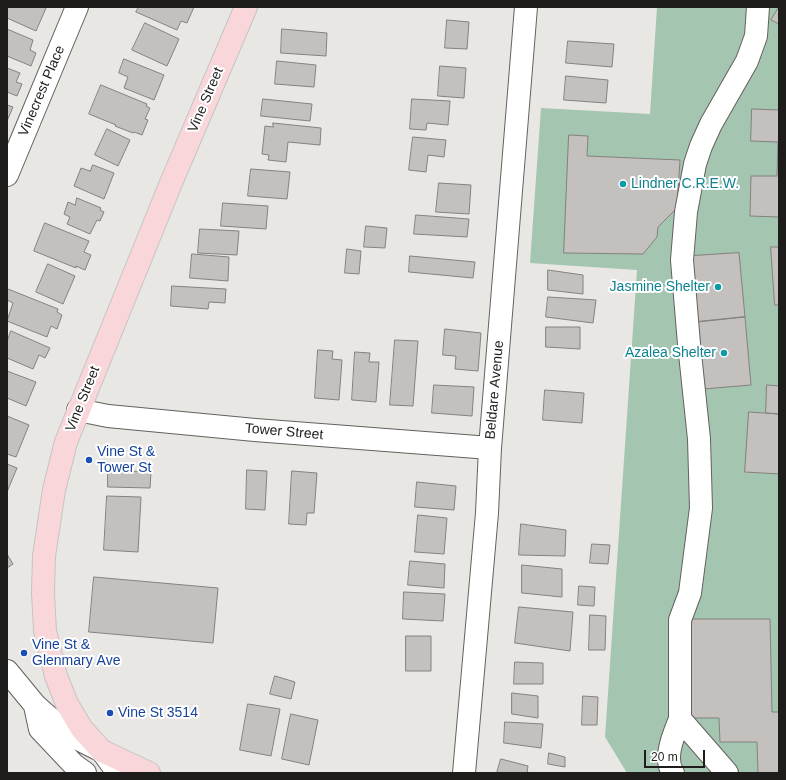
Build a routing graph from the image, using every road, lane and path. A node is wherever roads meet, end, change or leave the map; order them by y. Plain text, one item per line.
1 (77, 7) edge
2 (246, 7) edge
3 (526, 7) edge
4 (758, 7) edge
5 (7, 175) edge
6 (78, 410) junction
7 (490, 448) junction
8 (7, 671) edge
9 (35, 705) junction
10 (680, 718) junction
11 (102, 751) junction
12 (85, 773) edge
13 (118, 773) edge
14 (150, 773) edge
15 (464, 773) edge
16 (673, 773) edge
17 (727, 773) edge

1 - 5 street, Vinecrest Place
2 - 6 main road, Vine Street
3 - 7 street, Beldare Avenue
4 - 10 street
6 - 7 street, Tower Street
6 - 11 main road, Vine Street
7 - 15 street, Beldare Avenue
8 - 9 street
9 - 11 street
9 - 12 street
10 - 16 street
10 - 17 street
11 - 13 street
11 - 14 main road, Vine Street

